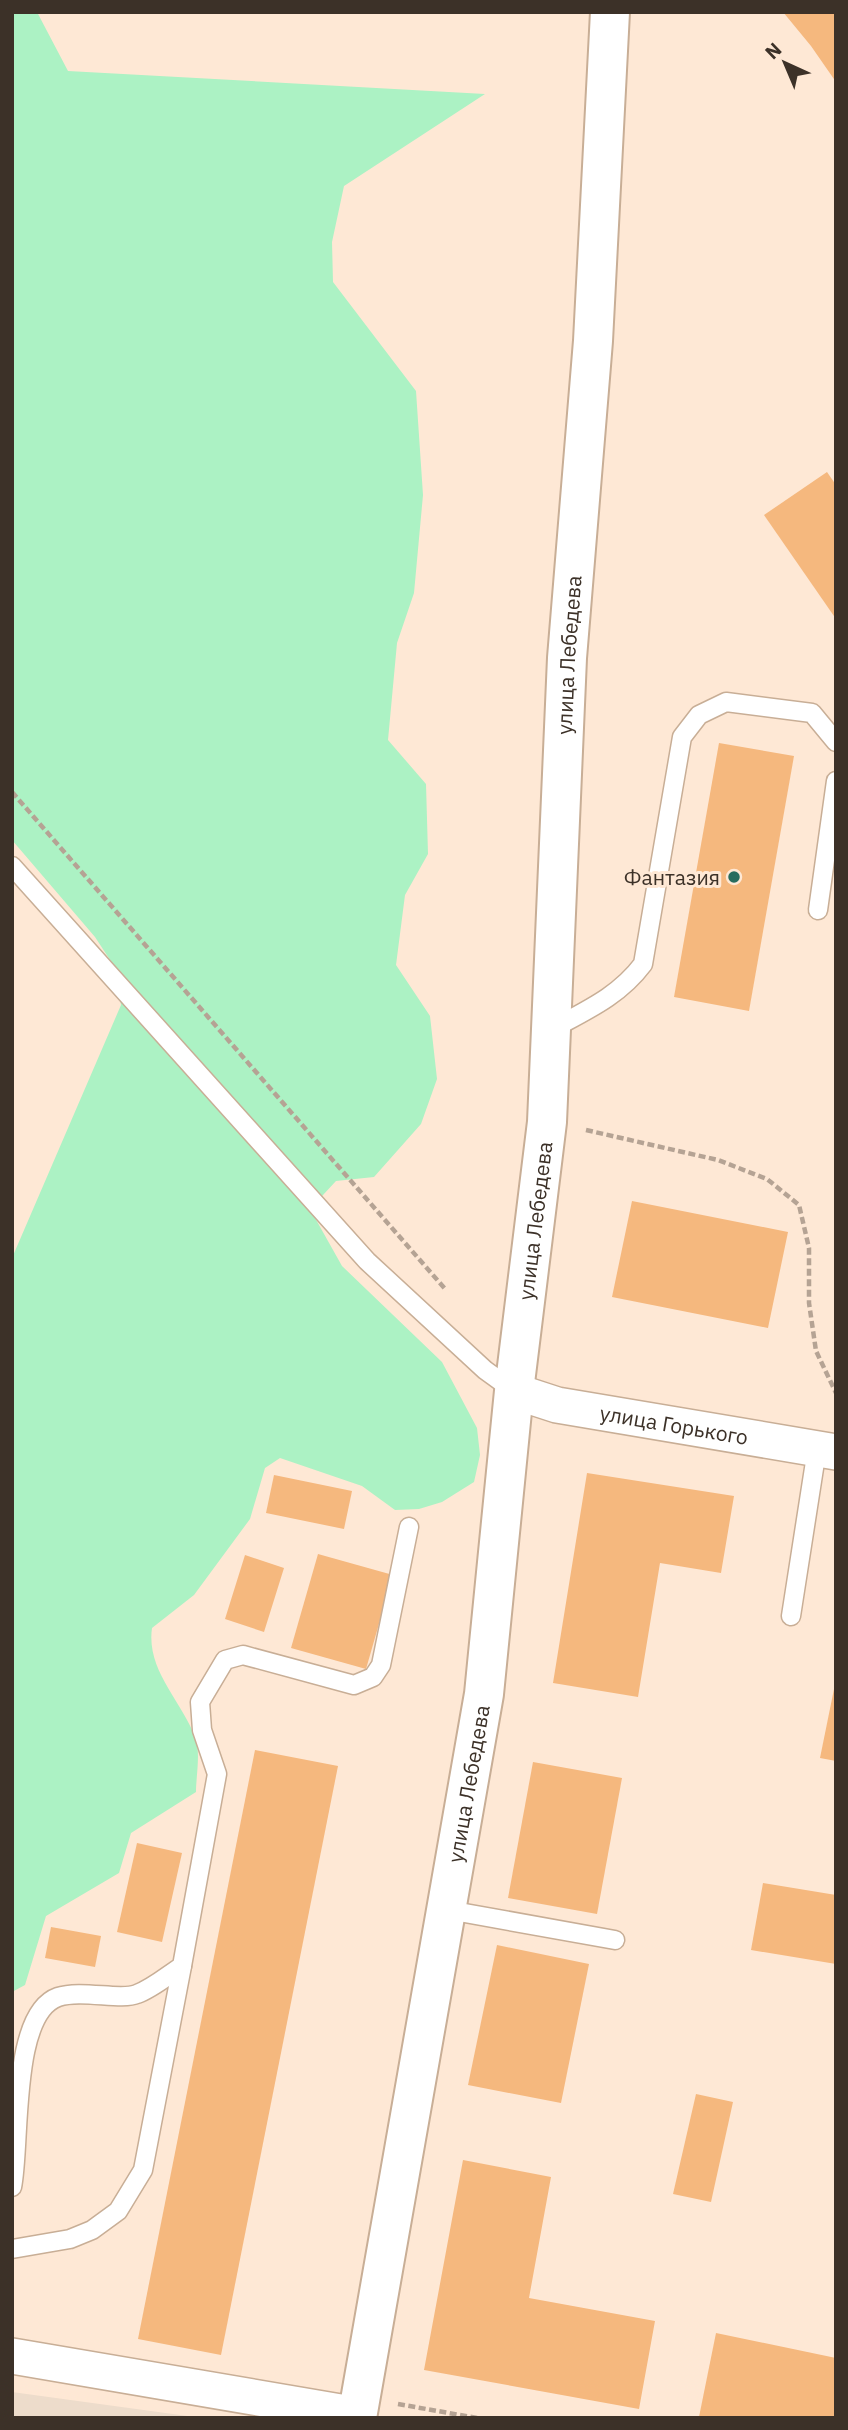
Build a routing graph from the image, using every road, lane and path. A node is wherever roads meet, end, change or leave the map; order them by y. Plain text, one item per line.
1 (610, 12) edge
2 (836, 742) edge
3 (836, 781) edge
4 (12, 792) edge
5 (12, 866) edge
6 (818, 910) dead end
7 (552, 1029) junction
8 (547, 1122) junction
9 (448, 1292) dead end
10 (514, 1391) junction
11 (836, 1393) edge
12 (827, 1450) edge
13 (409, 1527) dead end
14 (791, 1616) dead end
15 (448, 1910) junction
16 (615, 1940) dead end
17 (182, 1966) junction
18 (12, 2187) edge
19 (12, 2249) edge
20 (12, 2356) edge
21 (358, 2416) edge

1 - 7 street, улица Лебедева
2 - 7 lane
3 - 6 lane
4 - 9 path
5 - 10 lane
7 - 8 street, улица Лебедева
8 - 10 street, улица Лебедева
8 - 11 path
10 - 12 street, улица Горького
10 - 15 street, улица Лебедева
12 - 14 lane
13 - 17 lane
15 - 16 lane
15 - 21 street, улица Лебедева
17 - 18 lane
17 - 19 lane
20 - 21 street

